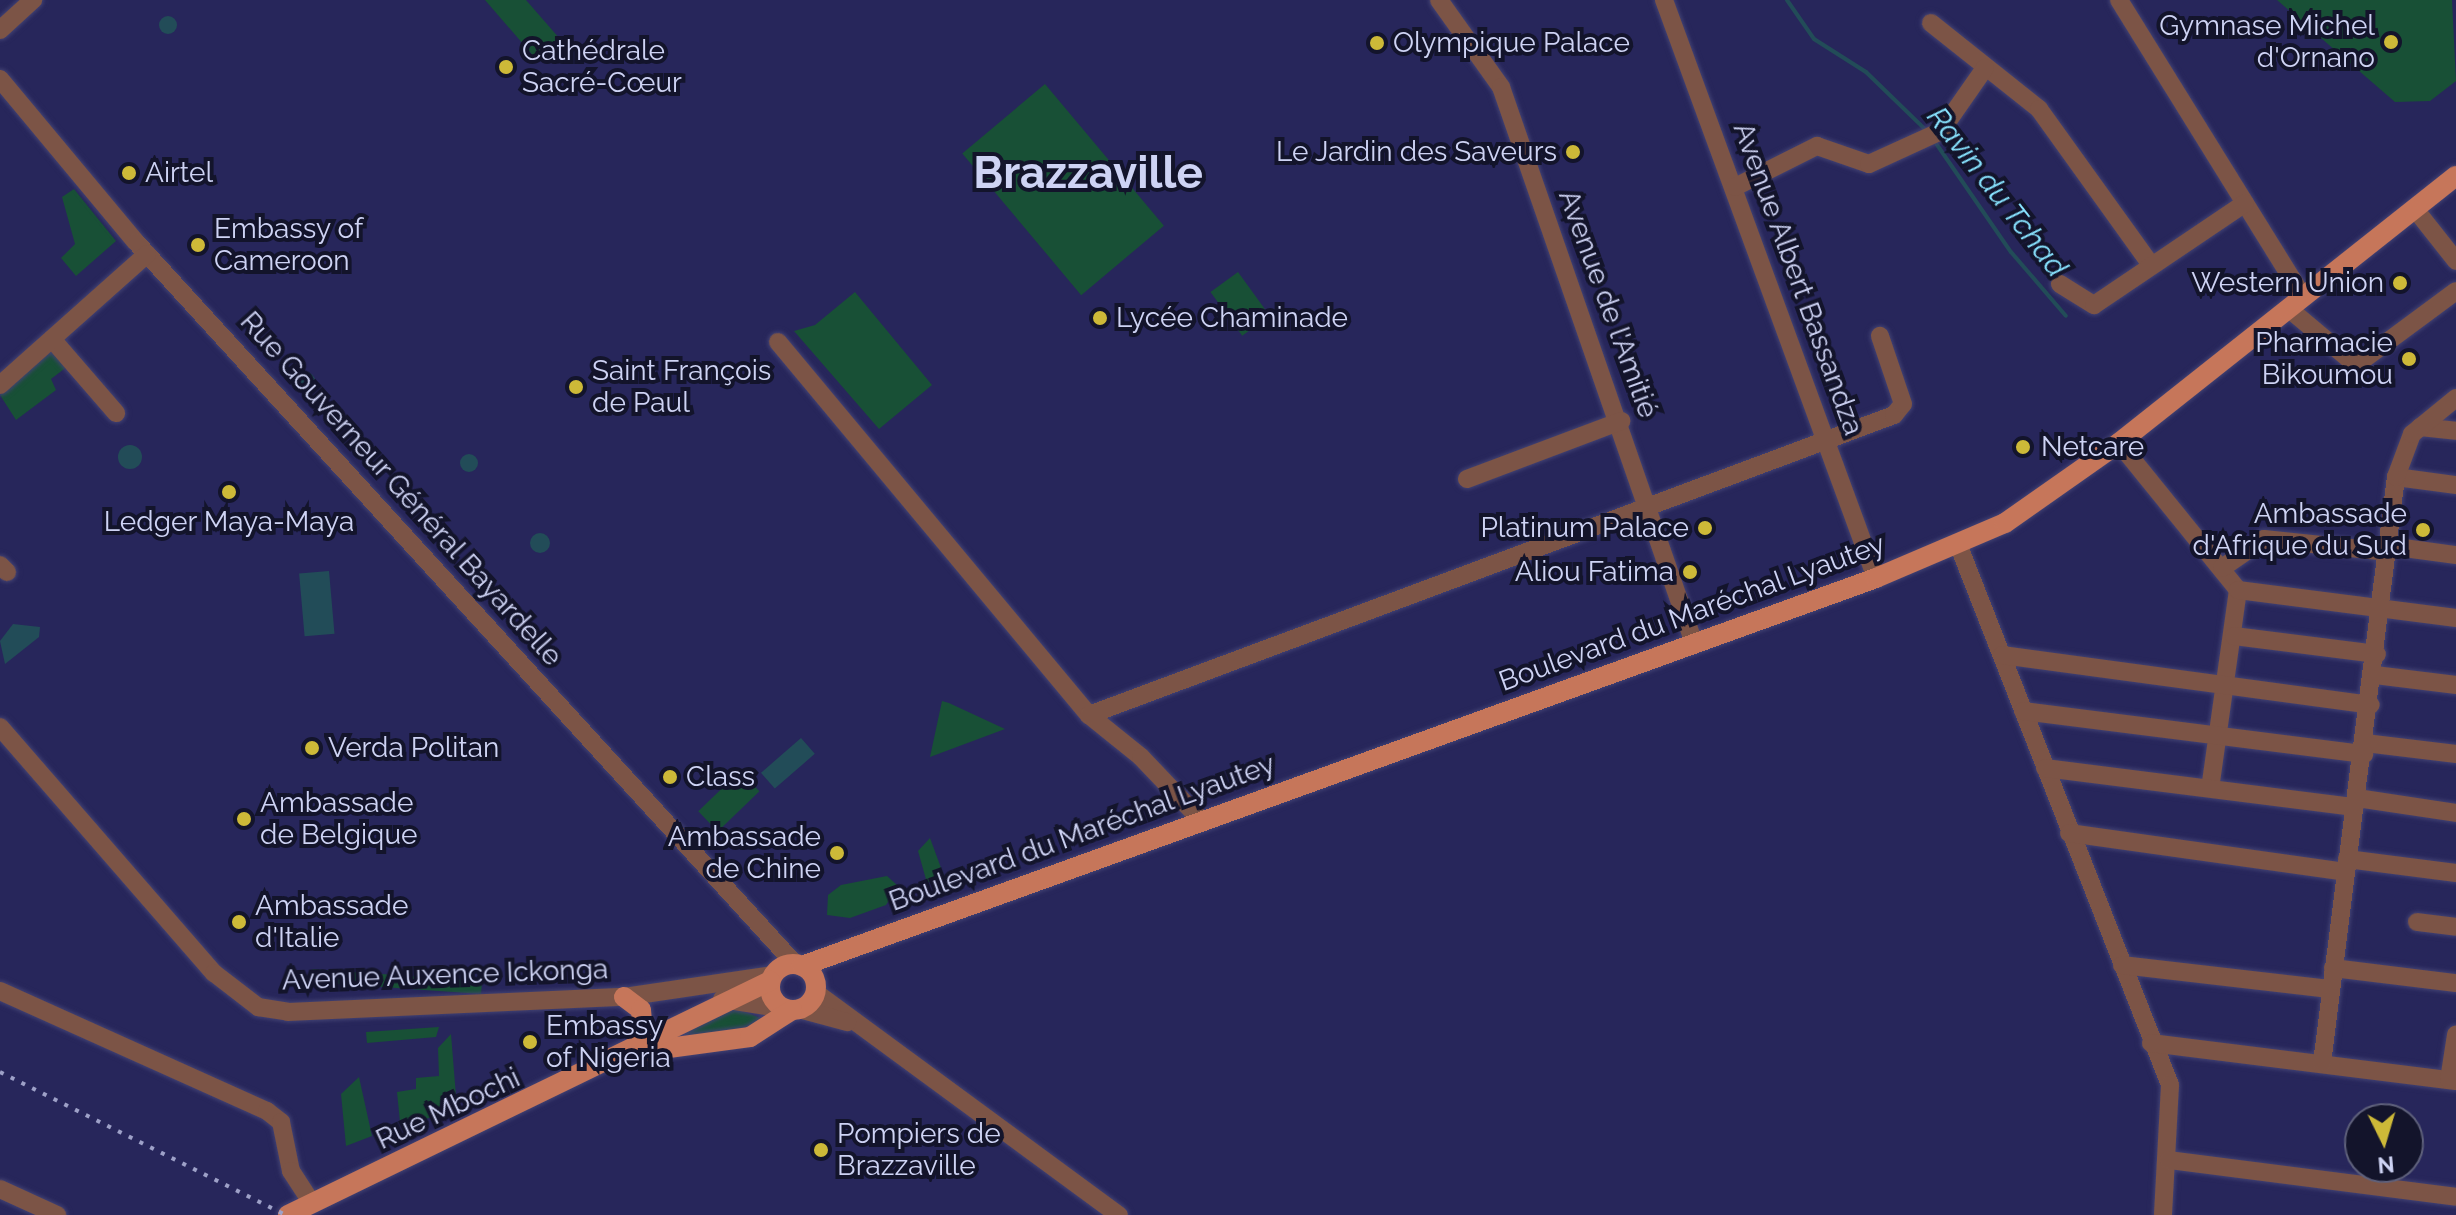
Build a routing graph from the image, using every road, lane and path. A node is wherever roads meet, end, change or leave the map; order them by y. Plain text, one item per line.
1 (33, 0) edge
2 (1439, 0) edge
3 (1664, 0) edge
4 (2119, 0) edge
5 (1931, 23) dead end
6 (0, 30) edge
7 (1985, 68) junction
8 (0, 79) edge
9 (2456, 176) edge
10 (1735, 187) junction
11 (2245, 203) junction
12 (2415, 209) junction
13 (147, 254) junction
14 (2456, 261) edge
15 (2149, 262) junction
16 (2060, 284) dead end
17 (2456, 291) edge
18 (2296, 302) junction
19 (1880, 336) dead end
20 (52, 339) junction
21 (778, 342) dead end
22 (0, 385) edge
23 (2456, 398) edge
24 (116, 413) dead end
25 (1621, 421) junction
26 (2420, 427) junction
27 (2456, 431) edge
28 (1826, 439) junction
29 (2119, 443) junction
30 (2396, 477) junction
31 (1467, 479) dead end
32 (2456, 485) edge
33 (1652, 506) junction
34 (1958, 544) junction
35 (2388, 549) junction
36 (2456, 555) edge
37 (2222, 568) junction
38 (1876, 578) junction
39 (2238, 590) junction
40 (2381, 609) junction
41 (2456, 618) edge
42 (2234, 636) junction
43 (1694, 643) junction
44 (2377, 654) junction
45 (2002, 655) junction
46 (2375, 675) junction
47 (2456, 685) edge
48 (2228, 688) junction
49 (2371, 705) junction
50 (2023, 711) junction
51 (1089, 715) junction
52 (0, 727) edge
53 (2221, 736) junction
54 (2364, 748) junction
55 (2456, 754) edge
56 (2045, 768) junction
57 (2210, 788) junction
58 (2356, 803) junction
59 (2456, 813) edge
60 (1201, 820) junction
61 (2069, 833) junction
62 (2346, 865) junction
63 (2456, 873) edge
64 (2417, 922) dead end
65 (2456, 927) edge
66 (860, 944) junction
67 (2122, 965) junction
68 (2333, 968) junction
69 (783, 971) junction
70 (2456, 983) edge
71 (815, 988) junction
72 (2330, 989) junction
73 (0, 991) edge
74 (680, 992) junction
75 (624, 997) junction
76 (728, 1001) junction
77 (792, 1009) junction
78 (857, 1024) junction
79 (2456, 1035) edge
80 (2151, 1043) junction
81 (638, 1049) junction
82 (2322, 1063) junction
83 (2452, 1081) edge
84 (2169, 1160) junction
85 (0, 1189) edge
86 (2456, 1197) edge
87 (312, 1203) junction
88 (57, 1215) edge
89 (288, 1215) edge
90 (1119, 1215) edge
91 (2163, 1215) edge

1 - 6 street
2 - 25 street, Avenue de l'Amitié
3 - 10 street, Avenue Albert Bassandza
4 - 11 street
5 - 7 street
7 - 10 street
7 - 15 street
8 - 13 street, Rue Gouverneur Général Bayardelle
9 - 12 main road, Boulevard du Maréchal Lyautey
10 - 28 street, Avenue Albert Bassandza
11 - 15 street
11 - 18 street
12 - 14 street
12 - 18 main road, Boulevard du Maréchal Lyautey
13 - 20 street
13 - 69 street, Rue Gouverneur Général Bayardelle
15 - 16 street
17 - 18 street
18 - 29 main road, Boulevard du Maréchal Lyautey
19 - 28 street
20 - 22 street
20 - 24 street
21 - 51 street
23 - 26 street
25 - 31 street
25 - 33 street, Avenue de l'Amitié
26 - 27 street
26 - 30 street
28 - 33 street
28 - 38 street, Avenue Albert Bassandza
29 - 34 main road, Boulevard du Maréchal Lyautey
29 - 37 street
30 - 32 street
30 - 35 street
33 - 43 street, Avenue de l'Amitié
33 - 51 street
34 - 38 main road, Boulevard du Maréchal Lyautey
34 - 45 street
35 - 36 street
35 - 37 street
35 - 40 street
37 - 39 street
38 - 43 main road, Boulevard du Maréchal Lyautey
39 - 40 street
39 - 42 street
40 - 41 street
40 - 44 street
42 - 44 street
42 - 48 street
43 - 60 main road, Boulevard du Maréchal Lyautey
44 - 46 street
45 - 48 street
45 - 50 street
46 - 47 street
46 - 49 street
48 - 49 street
48 - 53 street
49 - 54 street
50 - 53 street
50 - 56 street
51 - 60 street
52 - 75 street, Avenue Auxence Ickonga
53 - 54 street
53 - 57 street
54 - 55 street
54 - 58 street
56 - 57 street
56 - 61 street
57 - 58 street
58 - 59 street
58 - 62 street
60 - 66 main road, Boulevard du Maréchal Lyautey
61 - 62 street
61 - 67 street
62 - 63 street
62 - 68 street
64 - 65 street
66 - 69 main road, Boulevard du Maréchal Lyautey
66 - 71 main road, Boulevard du Maréchal Lyautey
67 - 72 street
67 - 80 street
68 - 70 street
68 - 72 street
69 - 71 main road
69 - 74 street, Avenue Auxence Ickonga
69 - 76 main road, Rue Mbochi
69 - 77 main road
71 - 77 main road, Boulevard du Maréchal Lyautey
71 - 78 street
72 - 82 street
73 - 87 street
74 - 75 street, Avenue Auxence Ickonga
74 - 76 street, Avenue Auxence Ickonga
75 - 81 main road
76 - 77 street, Avenue Auxence Ickonga
76 - 81 main road, Rue Mbochi
77 - 78 street, Avenue Auxence Ickonga
77 - 81 main road, Rue Mbochi
78 - 90 street
79 - 83 street
80 - 82 street
80 - 84 street
81 - 87 main road, Rue Mbochi
82 - 83 street
84 - 86 street
84 - 91 street
85 - 88 street
87 - 89 main road, Rue Mbochi

